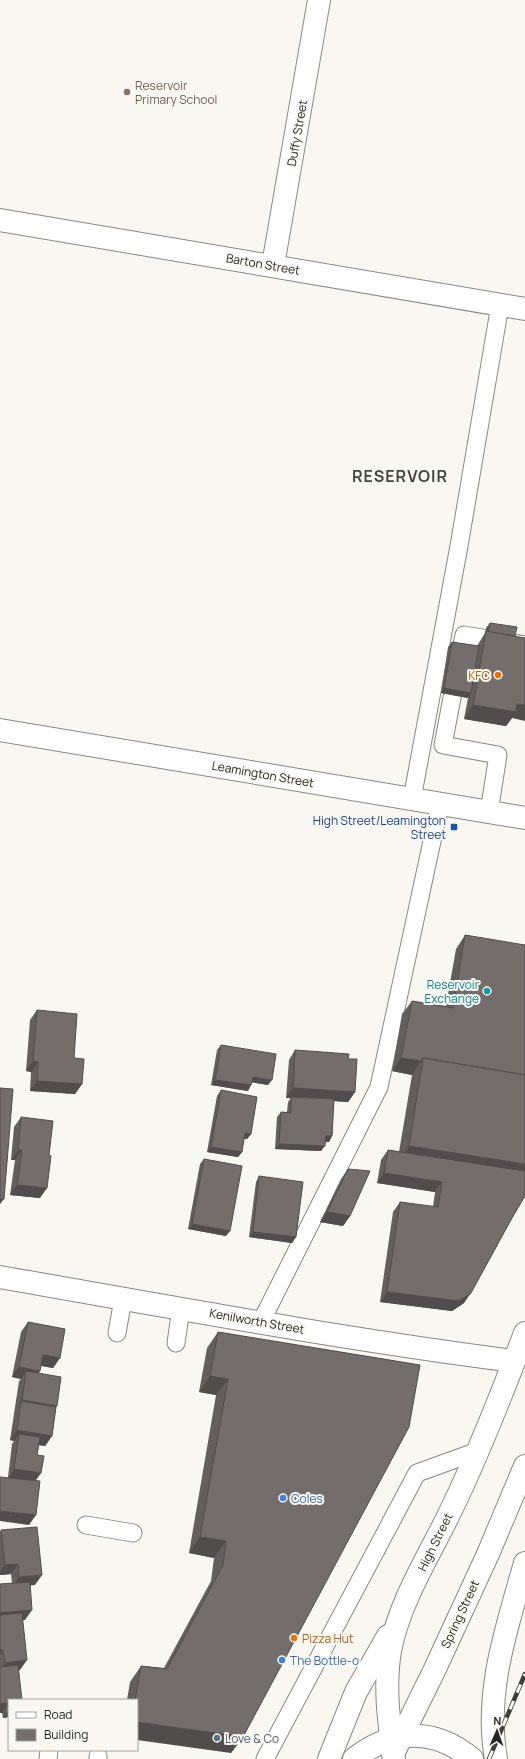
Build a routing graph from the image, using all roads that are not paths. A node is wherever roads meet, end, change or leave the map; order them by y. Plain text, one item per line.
1 (319, 0) edge
2 (0, 220) edge
3 (273, 265) junction
4 (500, 305) junction
5 (525, 309) edge
6 (525, 645) edge
7 (0, 730) edge
8 (412, 799) junction
9 (440, 804) junction
10 (489, 812) junction
11 (525, 818) edge
12 (0, 1277) edge
13 (123, 1299) junction
14 (181, 1308) junction
15 (261, 1322) junction
16 (117, 1333) dead end
17 (525, 1333) edge
18 (176, 1343) dead end
19 (514, 1361) junction
20 (478, 1451) junction
21 (525, 1466) edge
22 (86, 1525) dead end
23 (134, 1533) dead end
24 (525, 1563) edge
25 (408, 1598) junction
26 (394, 1749) edge
27 (265, 1759) edge
28 (330, 1759) edge
29 (354, 1759) edge
30 (472, 1759) edge
31 (496, 1759) edge

1 - 3 street, Duffy Street
2 - 3 street, Barton Street
3 - 4 street, Barton Street
4 - 5 street, Barton Street
4 - 8 lane
6 - 10 lane
7 - 8 street, Leamington Street
8 - 9 street, Leamington Street
9 - 10 street, Leamington Street
9 - 15 lane
10 - 11 street, Leamington Street
12 - 13 street, Kenilworth Street
13 - 14 street, Kenilworth Street
13 - 16 lane
14 - 15 street, Kenilworth Street
14 - 18 lane
15 - 19 street, Kenilworth Street
17 - 19 street, High Street
19 - 20 street, High Street
20 - 25 street, High Street
20 - 27 lane
21 - 26 street, Spring Street
22 - 23 lane
24 - 31 street
25 - 26 street, High Street
25 - 28 street
26 - 29 street
26 - 30 street

